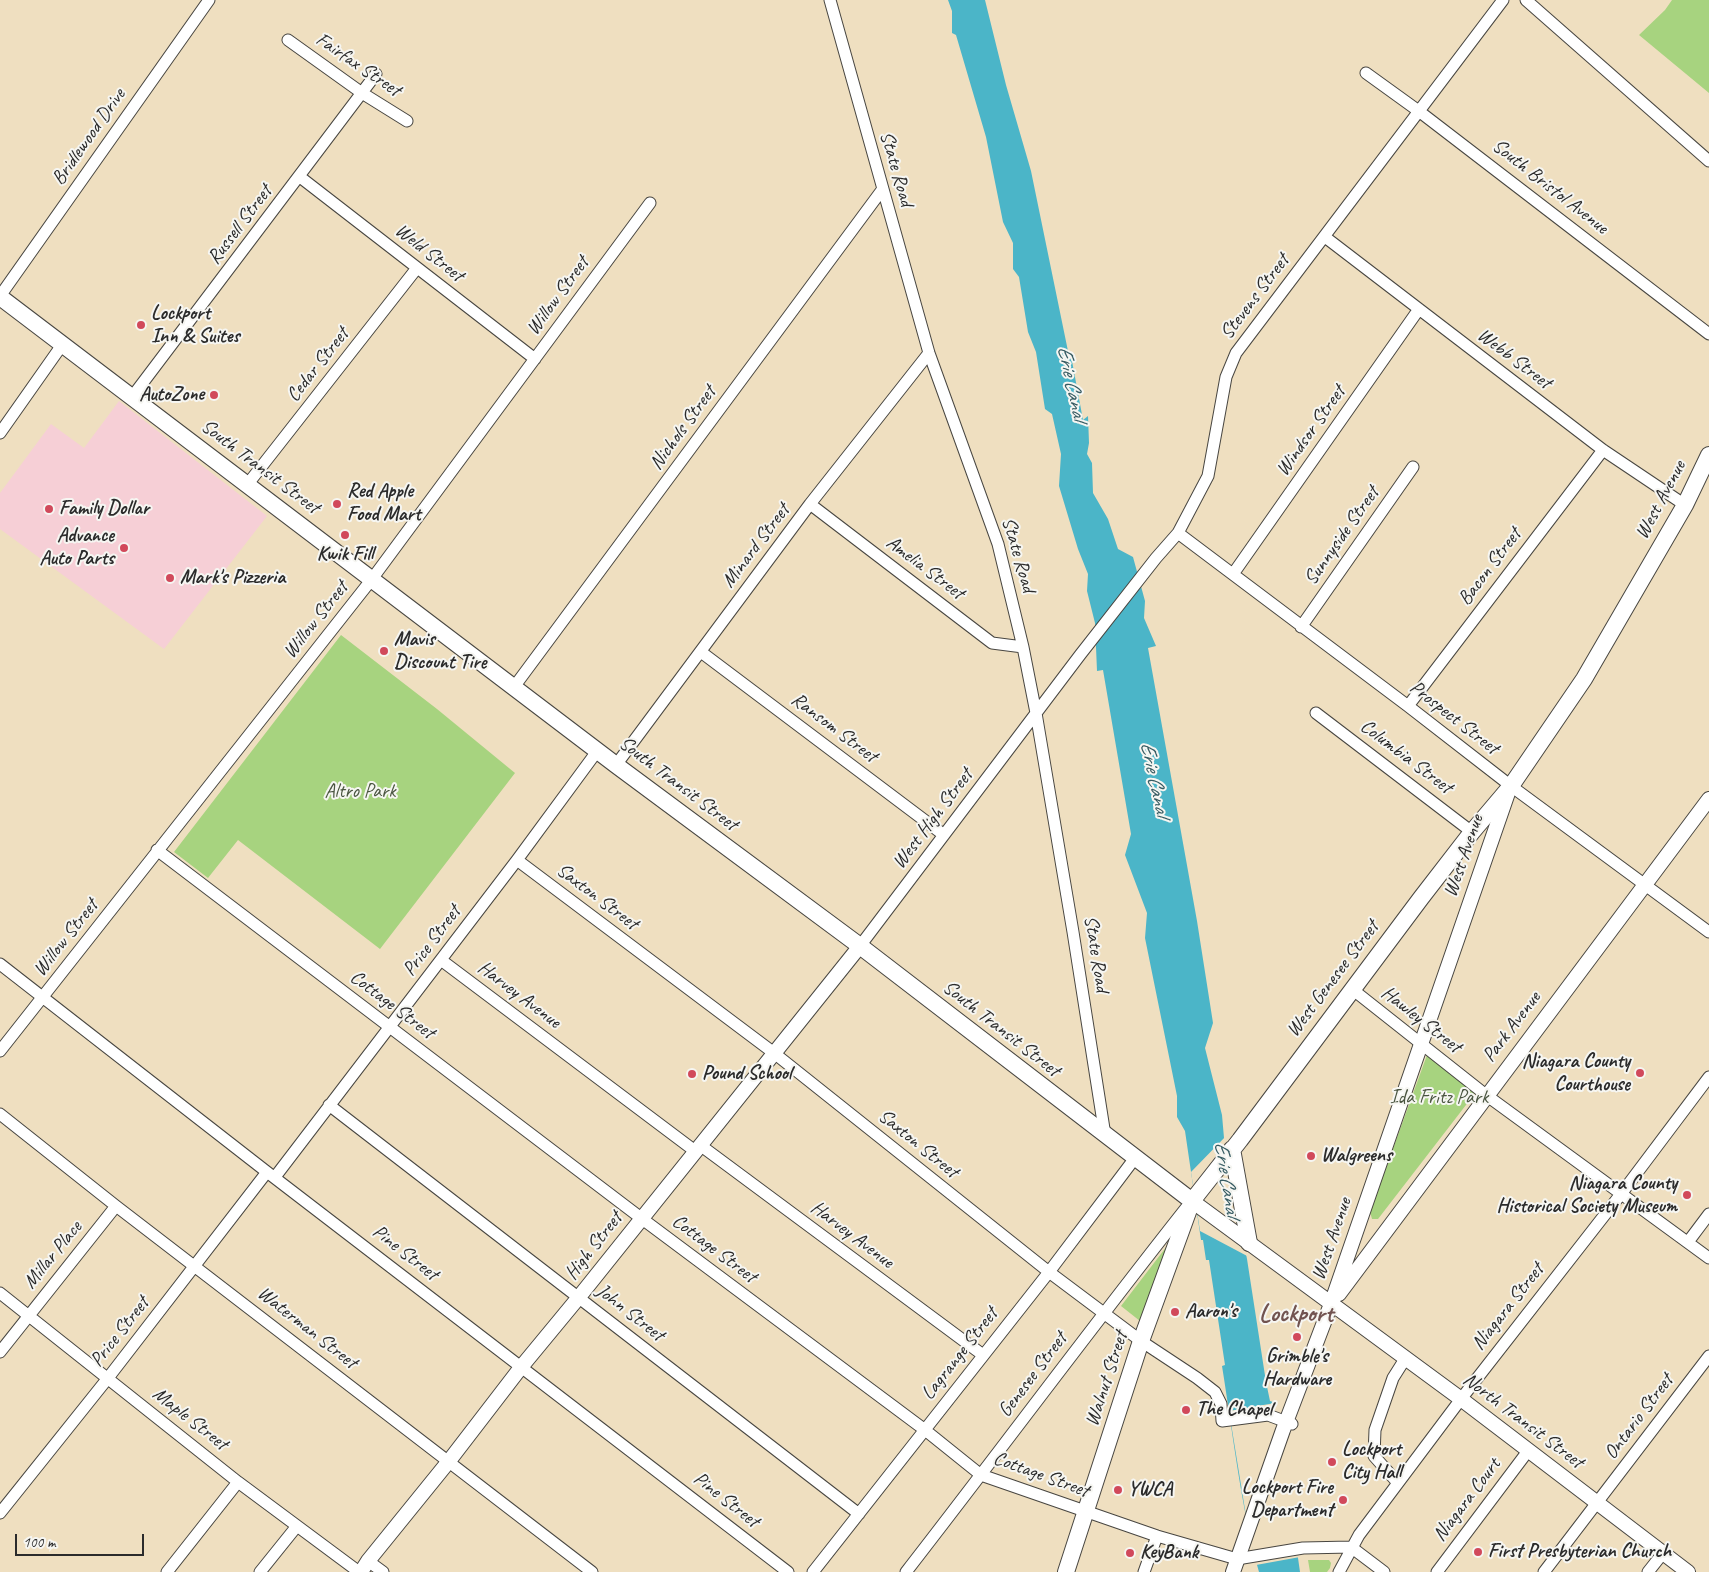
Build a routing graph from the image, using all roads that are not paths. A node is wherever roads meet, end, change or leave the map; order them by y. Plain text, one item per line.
1 (209, 0) edge
2 (830, 0) edge
3 (1503, 0) edge
4 (1526, 0) edge
5 (288, 40) dead end
6 (1366, 73) dead end
7 (376, 74) dead end
8 (362, 93) junction
9 (1420, 112) junction
10 (407, 121) dead end
11 (1709, 161) edge
12 (300, 177) junction
13 (882, 190) junction
14 (650, 203) dead end
15 (1325, 237) junction
16 (417, 268) junction
17 (0, 297) edge
18 (1419, 310) junction
19 (1709, 334) edge
20 (62, 345) junction
21 (928, 353) junction
22 (535, 359) junction
23 (132, 397) junction
24 (0, 433) edge
25 (1602, 450) junction
26 (1709, 455) edge
27 (1413, 467) dead end
28 (247, 485) junction
29 (810, 504) junction
30 (1685, 505) junction
31 (1178, 533) junction
32 (1233, 574) junction
33 (372, 579) junction
34 (1301, 626) junction
35 (1023, 647) junction
36 (701, 652) junction
37 (514, 687) junction
38 (1408, 706) junction
39 (1316, 712) dead end
40 (1036, 713) junction
41 (598, 750) junction
42 (616, 765) junction
43 (1511, 786) junction
44 (1709, 798) edge
45 (1472, 832) junction
46 (944, 834) junction
47 (157, 850) junction
48 (516, 860) junction
49 (1644, 884) junction
50 (1709, 932) edge
51 (860, 946) junction
52 (441, 960) junction
53 (0, 964) edge
54 (1352, 989) junction
55 (43, 997) junction
56 (390, 1027) junction
57 (1422, 1044) junction
58 (0, 1051) edge
59 (774, 1053) junction
60 (1709, 1077) edge
61 (1486, 1095) junction
62 (329, 1105) junction
63 (0, 1114) edge
64 (1105, 1135) junction
65 (1236, 1145) junction
66 (698, 1148) junction
67 (1135, 1158) junction
68 (271, 1174) junction
69 (1620, 1194) junction
70 (1194, 1200) junction
71 (116, 1206) junction
72 (1709, 1214) edge
73 (641, 1218) junction
74 (1688, 1242) junction
75 (1253, 1247) junction
76 (1709, 1258) edge
77 (195, 1266) junction
78 (1048, 1272) junction
79 (0, 1293) edge
80 (579, 1297) junction
81 (1331, 1304) junction
82 (1104, 1312) junction
83 (29, 1316) junction
84 (1141, 1341) junction
85 (0, 1352) edge
86 (982, 1355) junction
87 (1709, 1356) edge
88 (1405, 1359) junction
89 (522, 1366) junction
90 (108, 1378) junction
91 (1461, 1398) junction
92 (1285, 1428) junction
93 (925, 1430) junction
94 (1528, 1451) junction
95 (448, 1461) junction
96 (982, 1475) junction
97 (238, 1482) junction
98 (1398, 1483) junction
99 (1597, 1503) junction
100 (1087, 1511) junction
101 (0, 1513) edge
102 (859, 1514) junction
103 (297, 1526) junction
104 (1157, 1536) junction
105 (1351, 1547) junction
106 (1663, 1553) junction
107 (1244, 1560) edge
108 (362, 1568) edge
109 (167, 1572) edge
110 (260, 1572) edge
111 (384, 1572) edge
112 (592, 1572) edge
113 (788, 1572) edge
114 (812, 1572) edge
115 (906, 1572) edge
116 (1066, 1572) edge
117 (1144, 1572) edge
118 (1339, 1572) edge
119 (1384, 1572) edge
120 (1436, 1572) edge
121 (1544, 1572) edge
122 (1648, 1572) edge
123 (1688, 1572) edge

1 - 17 street, Bridlewood Drive
2 - 13 street, State Road
3 - 9 street, Stevens Street
4 - 11 street
5 - 8 street, Fairfax Street
6 - 9 street, South Bristol Avenue
7 - 8 street, Russell Street
8 - 10 street, Fairfax Street
8 - 12 street, Russell Street
9 - 15 street, Stevens Street
9 - 19 street, South Bristol Avenue
12 - 16 street, Weld Street
12 - 23 street, Russell Street
13 - 21 street, State Road
13 - 37 street, Nichols Street
14 - 22 street, Willow Street
15 - 18 street, Webb Street
15 - 31 street, Stevens Street
16 - 22 street, Weld Street
16 - 28 street, Cedar Street
17 - 20 highway, South Transit Street
18 - 25 street, Webb Street
18 - 32 street, Windsor Street
20 - 23 highway, South Transit Street
20 - 24 street
21 - 29 street, Minard Street
21 - 35 street, State Road
22 - 33 street, Willow Street
23 - 28 highway, South Transit Street
25 - 30 street, Webb Street
25 - 38 street, Bacon Street
26 - 30 highway, West Avenue
27 - 34 street, Sunnyside Street
28 - 33 highway, South Transit Street
29 - 35 street, Amelia Street
29 - 36 street, Minard Street
30 - 43 highway, West Avenue
31 - 32 street, Prospect Street
31 - 40 street, Stevens Street
32 - 34 street, Prospect Street
33 - 37 highway, South Transit Street
33 - 47 street, Willow Street
34 - 38 street, Prospect Street
35 - 40 street, State Road
36 - 42 street, Minard Street
36 - 46 street, Ransom Street
37 - 41 highway, South Transit Street
38 - 43 street, Prospect Street
39 - 45 street, Columbia Street
40 - 46 street, West High Street
40 - 64 street, State Road
41 - 42 highway, South Transit Street
41 - 48 street, Price Street
42 - 51 highway, South Transit Street
43 - 45 highway, West Genesee Street
43 - 49 street, Prospect Street
43 - 57 main road, West Avenue
44 - 49 main road, Park Avenue
45 - 54 highway, West Genesee Street
46 - 51 street, West High Street
47 - 55 street, Willow Street
47 - 56 street, Cottage Street
48 - 52 street, Price Street
48 - 59 street, Saxton Street
49 - 50 street, Prospect Street
49 - 61 main road, Park Avenue
51 - 59 main road, High Street
51 - 64 highway, South Transit Street
52 - 56 street, Price Street
52 - 66 street, Harvey Avenue
53 - 55 street, Pine Street
54 - 57 street, Hawley Street
54 - 65 highway, West Genesee Street
55 - 58 street, Willow Street
55 - 68 street, Pine Street
56 - 62 street, Price Street
56 - 73 street, Cottage Street
57 - 61 street, Hawley Street
57 - 81 main road, West Avenue
59 - 66 main road, High Street
59 - 78 street, Saxton Street
60 - 69 street, Niagara Street
61 - 69 street, Hawley Street
61 - 81 main road, Park Avenue
62 - 68 street, Price Street
62 - 80 street, John Street
63 - 71 street, Waterman Street
64 - 67 highway, South Transit Street
65 - 70 highway, West Genesee Street
65 - 75 highway
66 - 73 main road, High Street
66 - 86 street, Harvey Avenue
67 - 70 highway, South Transit Street
67 - 78 street, Lagrange Street
68 - 77 street, Price Street
68 - 89 street, Pine Street
69 - 74 street, Hawley Street
69 - 91 street, Niagara Street
70 - 75 main road, South Transit Street
70 - 82 street, Genesee Street
70 - 84 highway, Walnut Street
71 - 77 street, Waterman Street
71 - 83 street, Millar Place
72 - 74 street
73 - 80 main road, High Street
73 - 93 street, Cottage Street
74 - 76 street, Hawley Street
75 - 81 main road, South Transit Street
77 - 90 street, Price Street
77 - 95 street, Waterman Street
78 - 82 street, Saxton Street
78 - 86 street, Lagrange Street
79 - 83 street, Maple Street
80 - 89 main road, High Street
80 - 102 street, John Street
81 - 88 main road, North Transit Street
81 - 92 main road
82 - 84 street, Saxton Street
82 - 96 street, Genesee Street
83 - 85 street, Millar Place
83 - 90 street, Maple Street
84 - 92 street, Saxton Street
84 - 100 highway, Walnut Street
86 - 93 street, Lagrange Street
87 - 99 street, Ontario Street
88 - 91 main road, North Transit Street
88 - 98 street
89 - 95 main road, High Street
89 - 113 street, Pine Street
90 - 97 street, Maple Street
90 - 101 street, Price Street
91 - 94 main road, North Transit Street
91 - 98 street, Niagara Street
92 - 107 main road
92 - 107 main road
93 - 96 street, Cottage Street
93 - 102 street, Lagrange Street
94 - 99 main road, North Transit Street
94 - 120 street, Niagara Court
95 - 108 main road, High Street
95 - 112 street, Waterman Street
96 - 100 street, Cottage Street
96 - 115 street, Genesee Street
97 - 103 street, Maple Street
97 - 109 street
98 - 105 street, Niagara Street
99 - 106 main road, North Transit Street
99 - 121 street, Ontario Street
100 - 104 street, Cottage Street
100 - 116 highway, Walnut Street
102 - 114 street, Lagrange Street
103 - 108 street, Maple Street
103 - 110 street
104 - 107 street, Cottage Street
104 - 117 street
105 - 107 street, Cottage Street
105 - 118 street, Niagara Street
105 - 119 street
106 - 122 street
106 - 123 main road, North Transit Street
108 - 111 street, Maple Street

